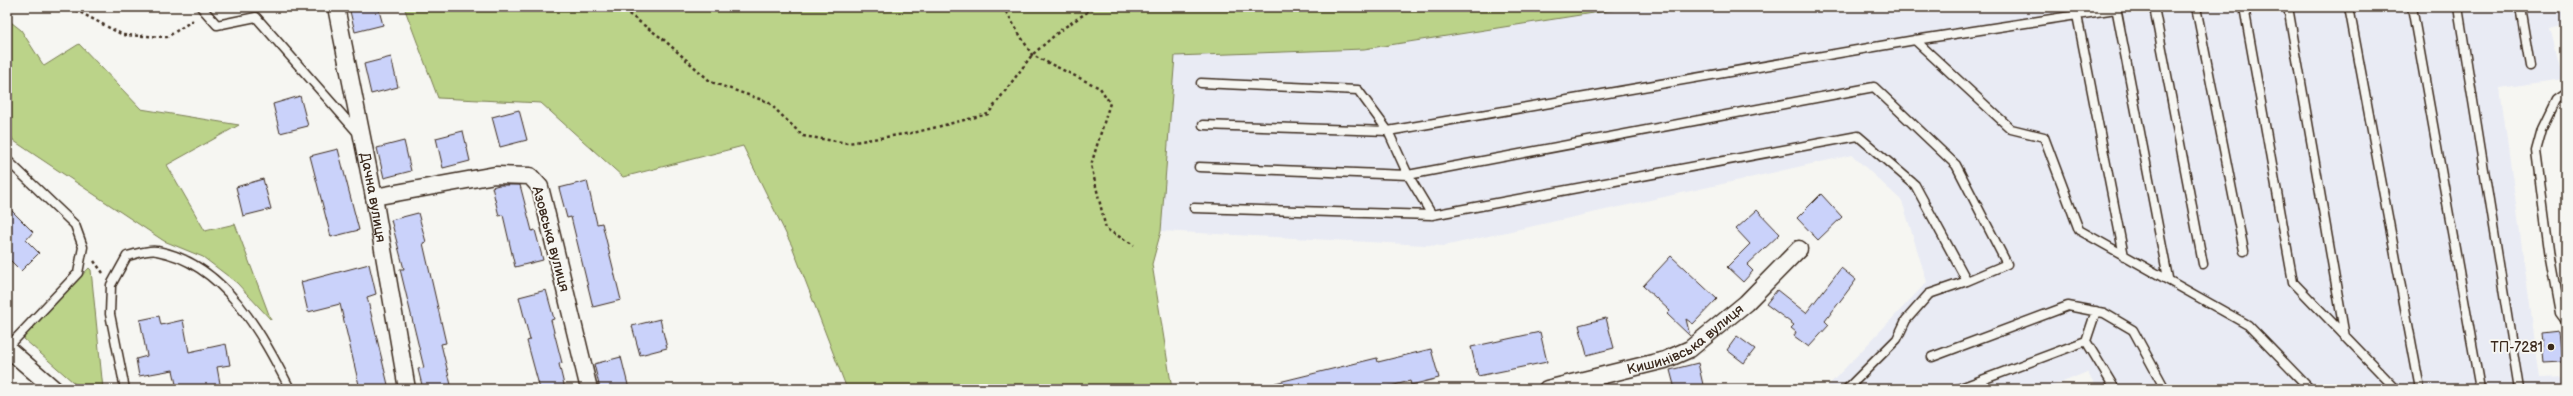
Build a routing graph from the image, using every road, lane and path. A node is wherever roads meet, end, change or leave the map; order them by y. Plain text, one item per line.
1 (70, 7) edge
2 (336, 7) edge
3 (620, 7) edge
4 (1003, 7) edge
5 (1095, 7) edge
6 (2154, 7) edge
7 (2196, 7) edge
8 (2244, 7) edge
9 (2288, 7) edge
10 (2349, 7) edge
11 (2412, 7) edge
12 (2458, 7) edge
13 (2520, 7) edge
14 (2116, 8) edge
15 (203, 10) edge
16 (2077, 15) junction
17 (1915, 40) junction
18 (1032, 54) junction
19 (2530, 66) dead end
20 (1200, 83) dead end
21 (2566, 93) edge
22 (1203, 125) dead end
23 (1388, 131) junction
24 (362, 138) junction
25 (7, 160) edge
26 (1200, 167) dead end
27 (1408, 175) junction
28 (374, 197) junction
29 (1194, 208) dead end
30 (1432, 215) junction
31 (1134, 244) dead end
32 (83, 247) junction
33 (1800, 249) dead end
34 (2244, 251) dead end
35 (2124, 256) junction
36 (2203, 264) dead end
37 (2168, 278) junction
38 (1967, 282) junction
39 (111, 285) junction
40 (2096, 311) junction
41 (2566, 321) edge
42 (2345, 337) junction
43 (2086, 341) junction
44 (7, 348) edge
45 (1932, 357) dead end
46 (1555, 388) edge
47 (54, 389) edge
48 (125, 389) edge
49 (290, 389) edge
50 (407, 389) edge
51 (589, 389) edge
52 (1848, 389) edge
53 (1958, 389) edge
54 (2115, 389) edge
55 (2165, 389) edge
56 (2310, 389) edge
57 (2396, 389) edge
58 (2420, 389) edge
59 (2480, 389) edge
60 (2519, 389) edge

1 - 15 path
2 - 24 street, Дачна вулиця
3 - 18 path
4 - 18 path
5 - 18 path
6 - 36 lane
7 - 34 lane
8 - 42 lane
9 - 42 lane
10 - 58 lane
11 - 59 lane
12 - 60 lane
13 - 19 lane
14 - 16 lane
14 - 37 lane
15 - 24 lane
16 - 17 lane
16 - 35 lane
17 - 23 lane
17 - 35 lane
18 - 31 path
20 - 23 lane
21 - 41 lane
22 - 23 lane
23 - 27 lane
24 - 28 street, Дачна вулиця
25 - 32 lane
26 - 27 lane
27 - 30 lane
27 - 38 lane
28 - 50 street, Дачна вулиця
28 - 51 street, Азовська вулиця
29 - 30 lane
30 - 38 lane
32 - 39 path
32 - 44 lane
33 - 46 street, Кишинівська вулиця
35 - 37 lane
37 - 56 lane
38 - 52 lane
39 - 48 lane
39 - 49 lane
40 - 43 lane
40 - 45 lane
40 - 55 lane
42 - 57 lane
43 - 53 lane
43 - 54 lane
44 - 47 street

